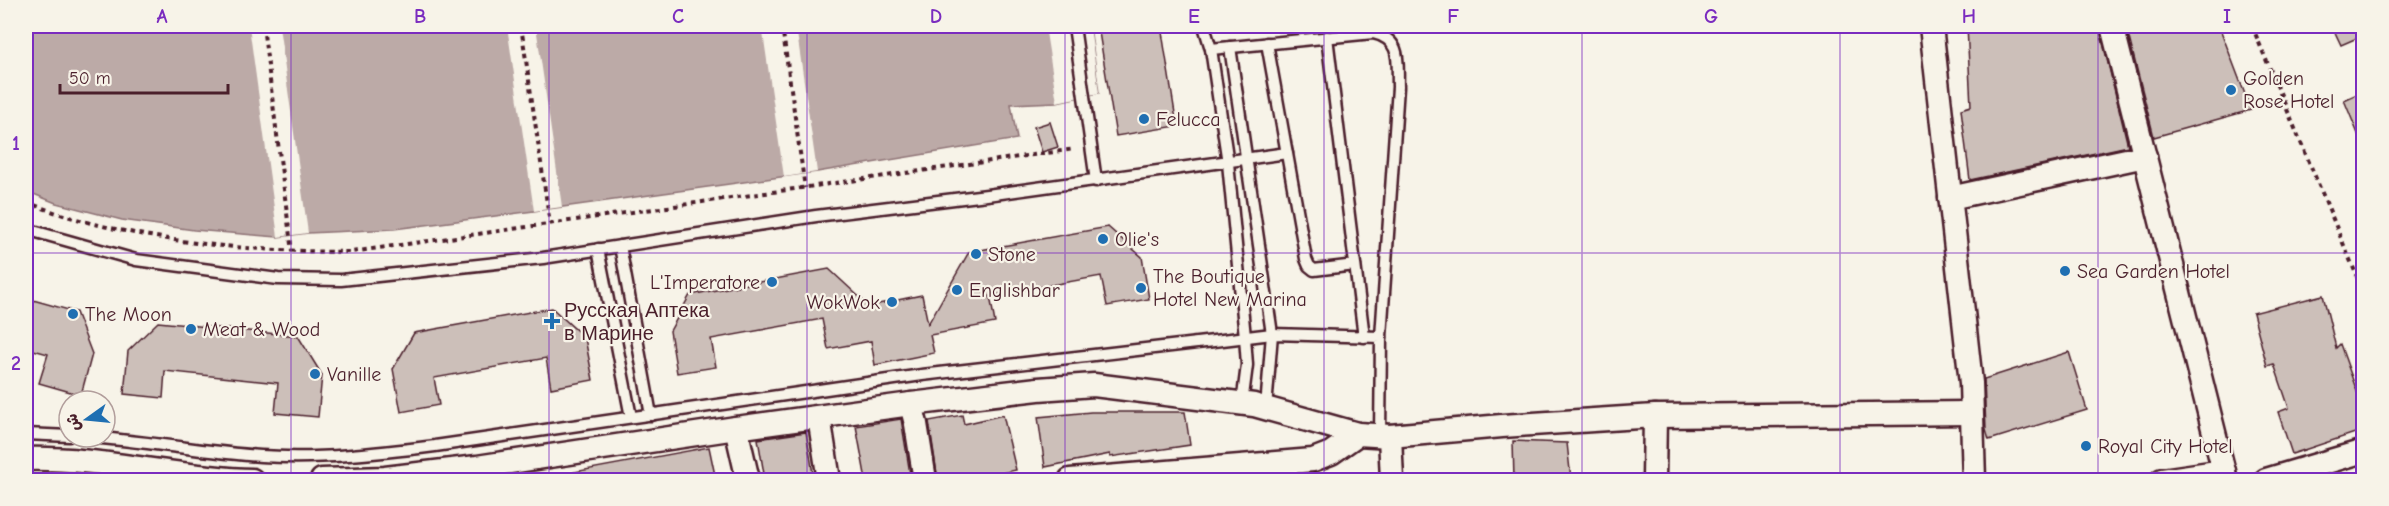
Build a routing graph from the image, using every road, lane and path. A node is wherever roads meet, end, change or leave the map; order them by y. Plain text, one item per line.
1 (263, 26) edge
2 (521, 26) edge
3 (782, 26) edge
4 (1074, 26) edge
5 (1204, 26) edge
6 (1932, 26) edge
7 (2112, 26) edge
8 (2252, 26) edge
9 (1327, 37) junction
10 (1267, 43) junction
11 (1230, 47) junction
12 (1211, 49) junction
13 (1091, 147) junction
14 (1287, 153) junction
15 (2145, 156) junction
16 (1246, 160) junction
17 (1227, 163) junction
18 (1096, 181) junction
19 (805, 188) junction
20 (1950, 198) junction
21 (26, 202) edge
22 (550, 224) junction
23 (26, 229) edge
24 (620, 246) junction
25 (598, 249) junction
26 (292, 252) junction
27 (1355, 265) junction
28 (2364, 293) edge
29 (1272, 334) junction
30 (1245, 337) junction
31 (1364, 337) junction
32 (1381, 337) junction
33 (910, 404) junction
34 (1242, 404) junction
35 (1266, 408) junction
36 (1971, 413) junction
37 (651, 415) junction
38 (1654, 416) junction
39 (631, 417) junction
40 (819, 417) junction
41 (736, 428) junction
42 (26, 434) edge
43 (57, 435) edge
44 (1376, 436) junction
45 (117, 439) edge
46 (2364, 451) edge
47 (26, 459) edge
48 (1172, 476) edge
49 (2225, 476) edge
50 (198, 479) edge
51 (252, 480) edge
52 (322, 480) edge
53 (747, 480) edge
54 (829, 480) edge
55 (925, 480) edge
56 (1070, 480) edge
57 (1392, 480) edge
58 (1654, 480) edge
59 (1974, 480) edge
60 (2162, 480) edge
61 (2266, 480) edge

1 - 26 path
2 - 22 path
3 - 19 path
4 - 13 lane
5 - 12 lane
6 - 20 street
7 - 15 street
8 - 28 path
9 - 10 lane
9 - 27 lane
9 - 32 lane
10 - 11 lane
10 - 14 lane
11 - 12 lane
11 - 16 lane
12 - 17 lane
13 - 18 lane
13 - 19 path
14 - 16 lane
14 - 27 lane
15 - 20 street
15 - 49 street
16 - 17 lane
16 - 29 lane
17 - 18 lane
17 - 30 lane
18 - 24 lane
19 - 22 path
20 - 36 street
21 - 26 path
22 - 26 path
23 - 25 lane
24 - 25 lane
24 - 37 lane
25 - 39 lane
27 - 31 lane
29 - 30 lane
29 - 31 lane
29 - 35 lane
30 - 34 lane
30 - 37 lane
31 - 32 lane
32 - 44 lane
33 - 34 street
33 - 40 street
33 - 55 street
34 - 35 street
35 - 44 street
36 - 38 street
36 - 59 street
37 - 39 lane
38 - 44 street
38 - 58 street
39 - 45 lane
40 - 41 street
40 - 54 street
41 - 52 street
41 - 53 street
42 - 43 lane
44 - 48 street
44 - 57 street
46 - 61 street
47 - 50 street
48 - 56 street
49 - 60 street
50 - 51 street

